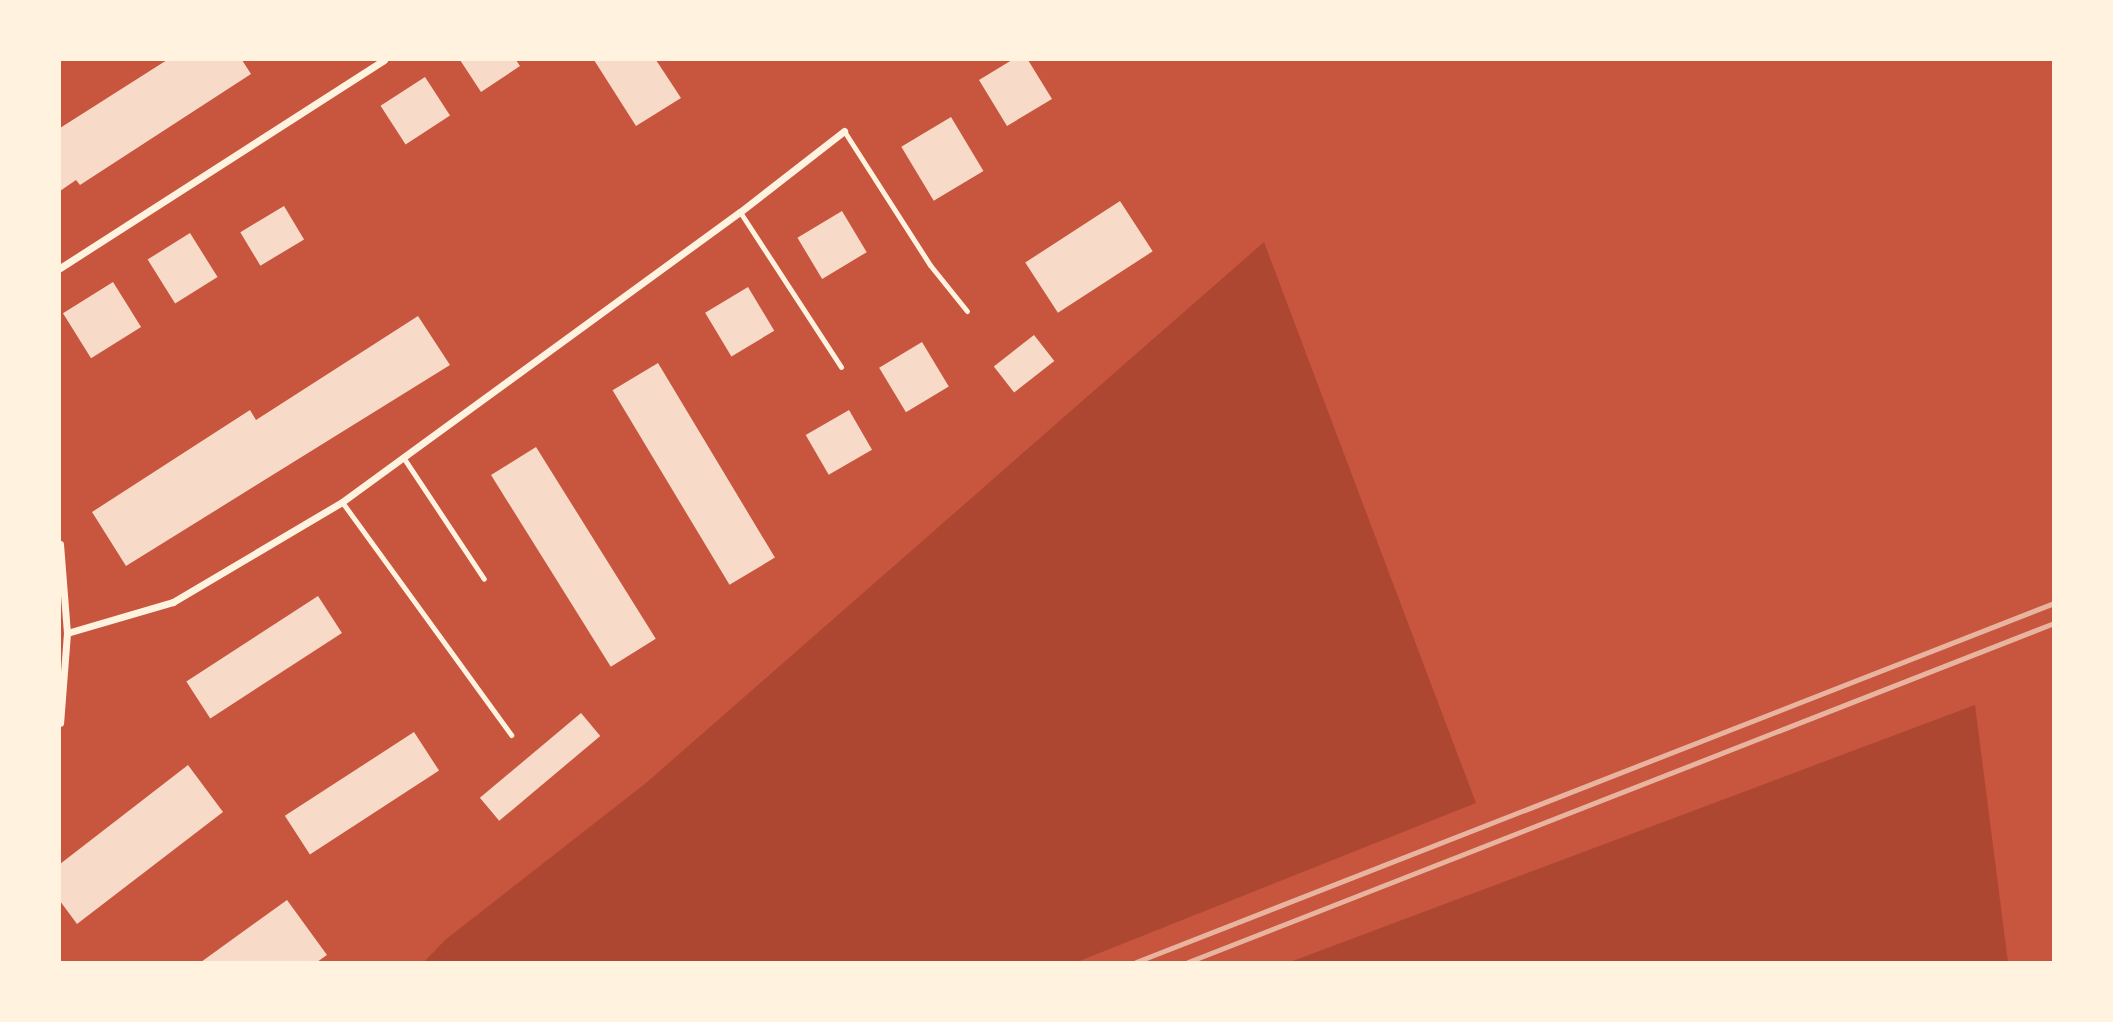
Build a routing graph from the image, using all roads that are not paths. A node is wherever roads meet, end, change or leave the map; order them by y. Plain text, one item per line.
1 (384, 60) edge
2 (844, 131) joint
3 (740, 212) junction
4 (60, 268) edge
5 (967, 311) dead end
6 (841, 367) dead end
7 (403, 457) junction
8 (342, 502) junction
9 (60, 544) edge
10 (484, 579) dead end
11 (67, 633) junction
12 (60, 723) edge
13 (511, 735) dead end

1 - 4 street
2 - 3 street
2 - 5 lane
3 - 6 lane
3 - 7 street
7 - 8 street
7 - 10 lane
8 - 11 street
8 - 13 lane
9 - 11 street
11 - 12 street

